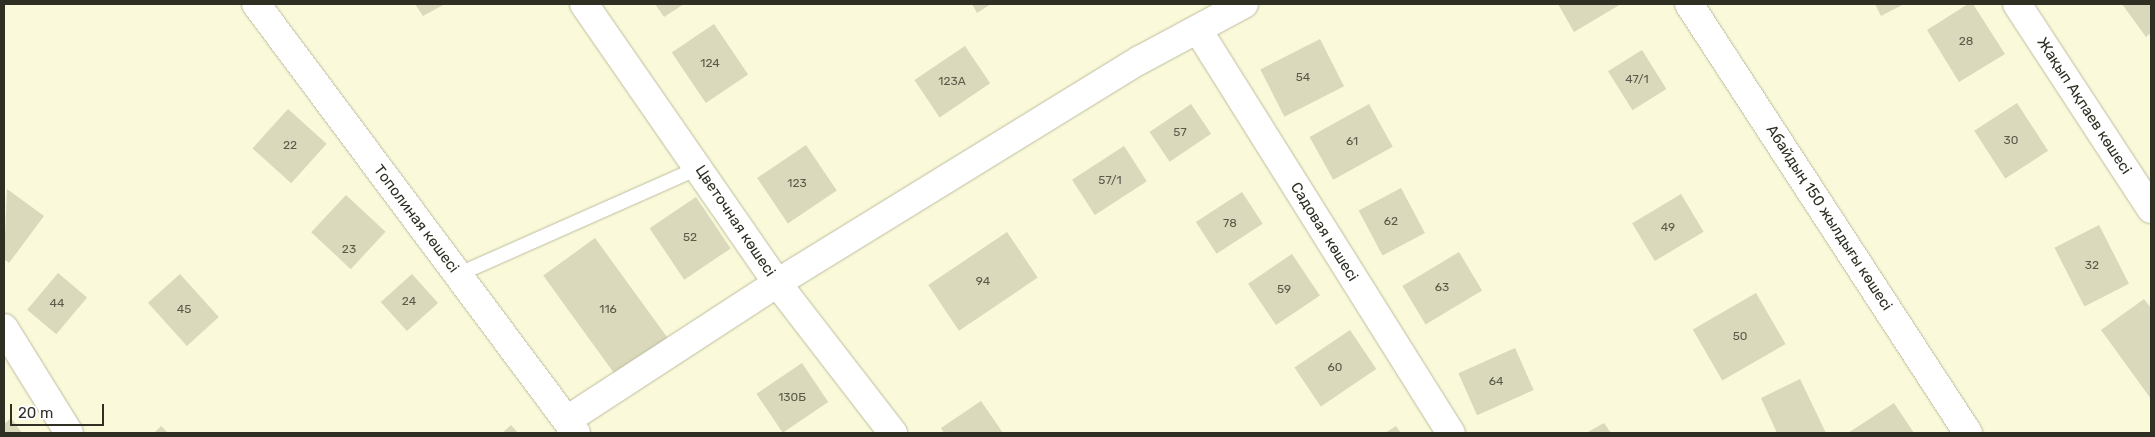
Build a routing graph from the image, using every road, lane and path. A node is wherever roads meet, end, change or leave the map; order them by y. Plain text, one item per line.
1 (256, 4) edge
2 (584, 4) edge
3 (1244, 4) edge
4 (1689, 4) edge
5 (2018, 4) edge
6 (1198, 30) junction
7 (698, 168) junction
8 (2151, 209) edge
9 (457, 275) junction
10 (776, 283) junction
11 (4, 328) edge
12 (571, 427) edge
13 (69, 433) edge
14 (893, 433) edge
15 (1451, 433) edge
16 (1968, 433) edge

1 - 9 street, Тополиная көшесі
2 - 7 street, Цветочная көшесі
3 - 6 street
4 - 16 street, Абайдың 150 жылдығы көшесі
5 - 8 street, Жақып Ақпаев көшесі
6 - 10 street
6 - 15 street, Садовая көшесі
7 - 9 lane
7 - 10 street, Цветочная көшесі
9 - 12 street, Тополиная көшесі
10 - 12 street
10 - 14 street, Цветочная көшесі
11 - 13 street

